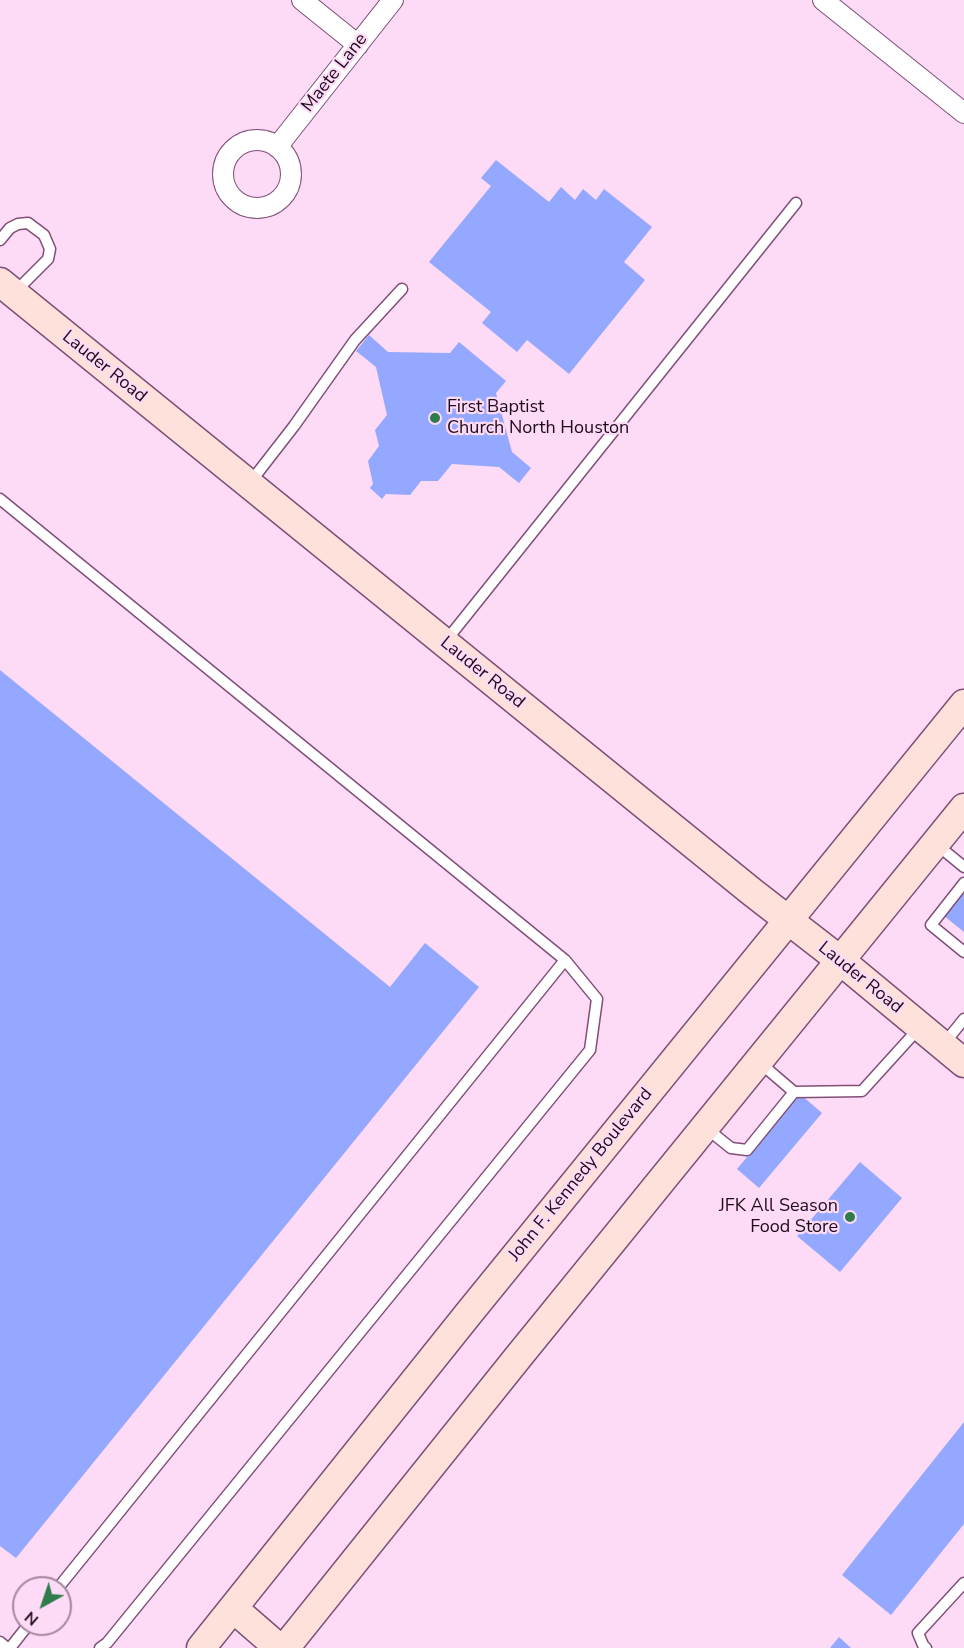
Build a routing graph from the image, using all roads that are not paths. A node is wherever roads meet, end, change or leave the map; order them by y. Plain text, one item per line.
1 (302, 0) edge
2 (393, 0) edge
3 (823, 0) edge
4 (358, 45) junction
5 (964, 113) edge
6 (277, 147) dead end
7 (795, 203) dead end
8 (0, 240) edge
9 (7, 288) edge
10 (402, 289) dead end
11 (249, 484) junction
12 (0, 500) edge
13 (444, 642) junction
14 (964, 704) edge
15 (964, 808) edge
16 (935, 843) junction
17 (964, 867) edge
18 (964, 883) edge
19 (788, 920) junction
20 (964, 952) edge
21 (565, 960) junction
22 (841, 961) junction
23 (964, 1019) edge
24 (921, 1027) junction
25 (942, 1046) junction
26 (759, 1062) junction
27 (964, 1063) edge
28 (794, 1092) junction
29 (705, 1128) junction
30 (68, 1576) edge
31 (963, 1587) edge
32 (233, 1608) junction
33 (18, 1636) edge
34 (0, 1642) edge
35 (8, 1648) edge
36 (100, 1648) edge
37 (201, 1648) edge
38 (279, 1648) edge
39 (285, 1648) edge
40 (926, 1648) edge

1 - 4 street
2 - 4 street, Maete Lane
3 - 5 street
4 - 6 street, Maete Lane
7 - 13 lane
8 - 9 lane
9 - 11 main road, Lauder Road
10 - 11 lane
11 - 13 main road, Lauder Road
12 - 21 lane
13 - 19 main road, Lauder Road
14 - 19 main road, John F. Kennedy Boulevard
15 - 16 main road
16 - 17 lane
16 - 22 main road
18 - 20 lane
19 - 22 main road, Lauder Road
19 - 32 main road, John F. Kennedy Boulevard
21 - 30 lane
21 - 36 lane
22 - 24 main road, Lauder Road
22 - 26 main road
23 - 25 lane
24 - 25 main road, Lauder Road
24 - 28 lane
25 - 27 main road, Lauder Road
26 - 28 lane
26 - 29 main road
28 - 29 lane
29 - 39 main road
31 - 40 lane
32 - 37 main road, John F. Kennedy Boulevard
32 - 38 main road
33 - 35 lane
34 - 35 lane

